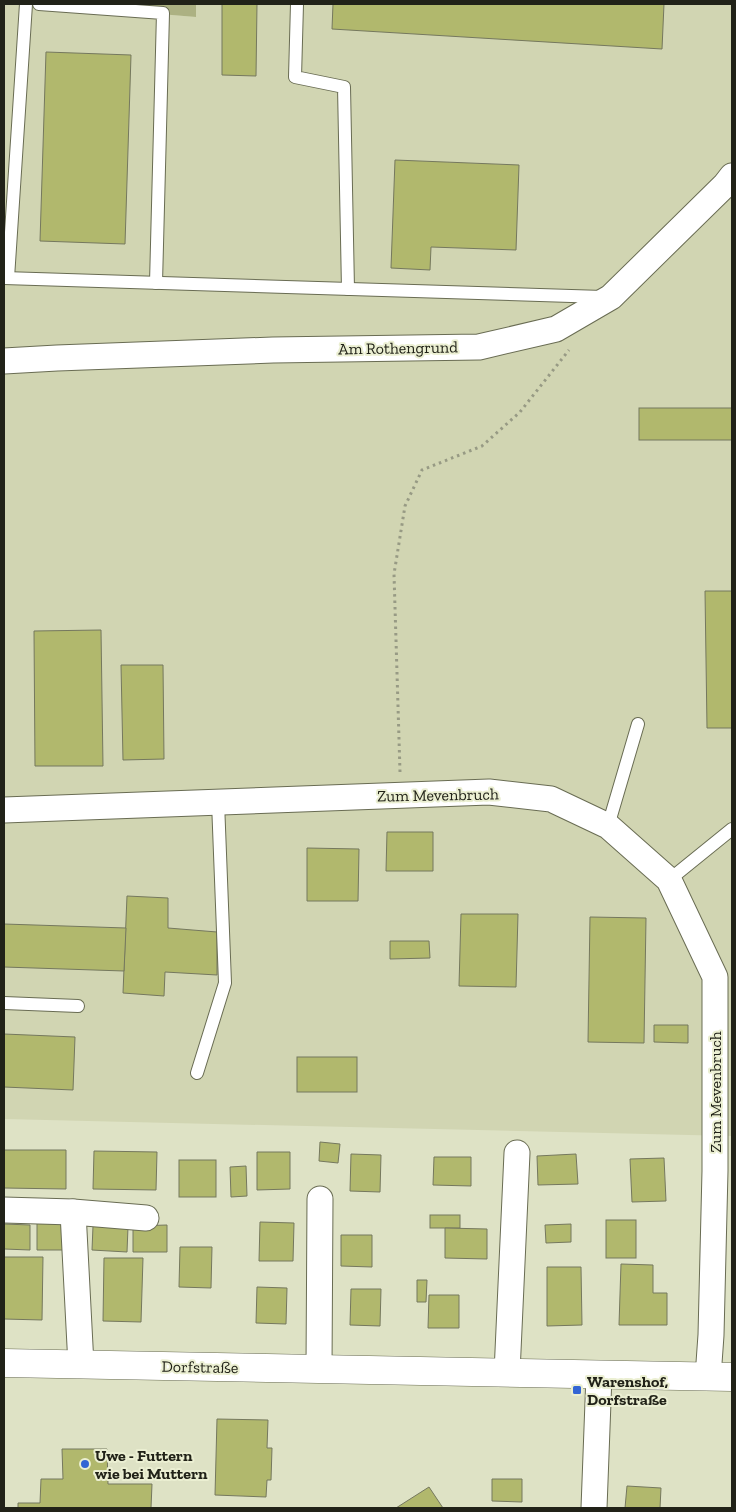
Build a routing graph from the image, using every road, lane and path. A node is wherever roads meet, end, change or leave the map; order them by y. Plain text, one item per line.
1 (26, 4) edge
2 (39, 4) edge
3 (297, 4) edge
4 (732, 176) edge
5 (6, 278) edge
6 (156, 283) junction
7 (348, 289) junction
8 (611, 297) junction
9 (574, 343) dead end
10 (4, 361) edge
11 (638, 724) dead end
12 (401, 795) junction
13 (218, 802) junction
14 (4, 810) edge
15 (608, 826) junction
16 (732, 829) edge
17 (669, 880) junction
18 (4, 1003) edge
19 (78, 1006) dead end
20 (197, 1073) dead end
21 (517, 1153) dead end
22 (320, 1198) dead end
23 (4, 1210) edge
24 (73, 1212) junction
25 (146, 1218) dead end
26 (4, 1363) edge
27 (81, 1365) junction
28 (319, 1369) junction
29 (508, 1373) junction
30 (599, 1375) junction
31 (720, 1377) edge
32 (594, 1508) edge

1 - 5 lane
2 - 6 lane
3 - 7 lane
4 - 8 street, Am Rothengrund
5 - 6 lane
6 - 7 lane
7 - 8 lane
8 - 10 street, Am Rothengrund
9 - 12 path
11 - 15 lane
12 - 13 street, Zum Mevenbruch
12 - 15 street, Zum Mevenbruch
13 - 14 street, Zum Mevenbruch
13 - 20 lane
15 - 17 street, Zum Mevenbruch
16 - 17 lane
17 - 31 street, Zum Mevenbruch
18 - 19 lane
21 - 29 street
22 - 28 street
23 - 24 street
24 - 25 street
24 - 27 street
26 - 27 street, Dorfstraße
27 - 28 street, Dorfstraße
28 - 29 street, Dorfstraße
29 - 30 street, Dorfstraße
30 - 31 street, Dorfstraße
30 - 32 street

